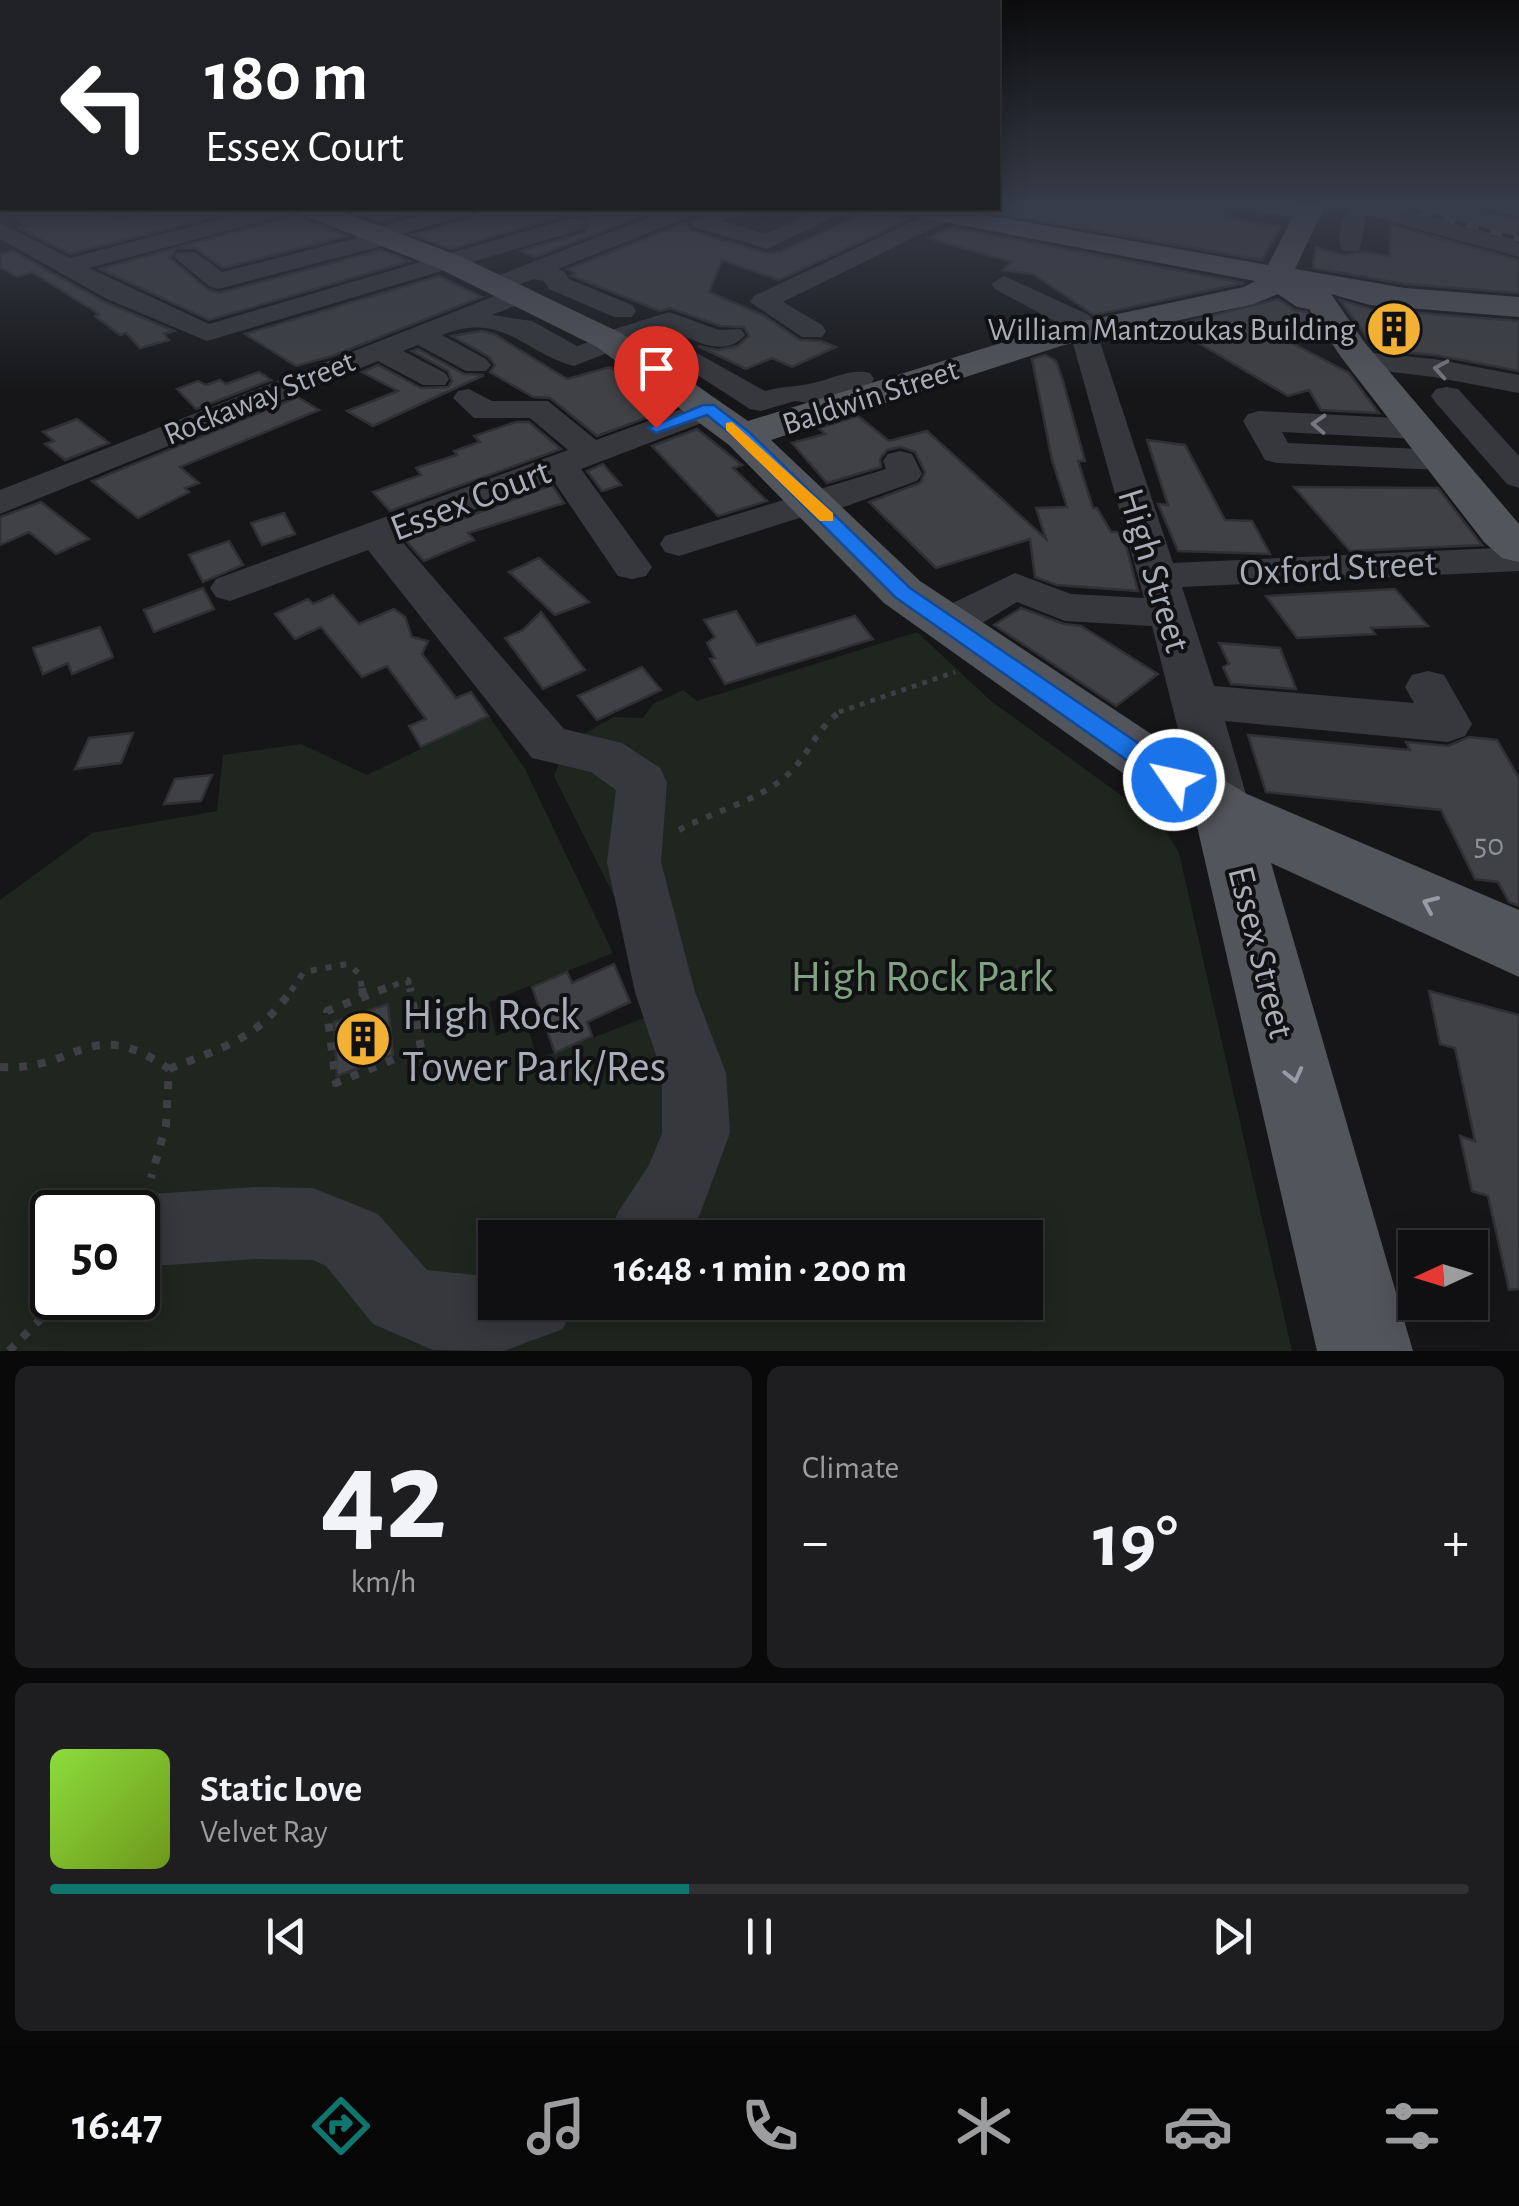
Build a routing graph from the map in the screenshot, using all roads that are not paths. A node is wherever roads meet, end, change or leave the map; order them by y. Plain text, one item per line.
1 (70, 266) edge
2 (198, 266) edge
3 (273, 266) edge
4 (453, 266) edge
5 (523, 266) edge
6 (560, 266) edge
7 (839, 266) edge
8 (1223, 266) edge
9 (1281, 266) edge
10 (1284, 278) junction
11 (1004, 284) dead end
12 (499, 286) junction
13 (1519, 307) edge
14 (1083, 329) junction
15 (812, 331) dead end
16 (419, 334) junction
17 (731, 336) dead end
18 (605, 338) junction
19 (378, 350) junction
20 (1361, 361) junction
21 (476, 365) dead end
22 (858, 378) junction
23 (434, 379) dead end
24 (701, 384) junction
25 (1519, 384) edge
26 (469, 398) dead end
27 (1519, 410) edge
28 (1465, 417) junction
29 (1409, 419) junction
30 (744, 436) junction
31 (576, 458) junction
32 (1442, 460) junction
33 (900, 461) dead end
34 (1519, 476) edge
35 (0, 503) edge
36 (813, 503) junction
37 (375, 534) junction
38 (679, 544) dead end
39 (1519, 548) edge
40 (1519, 559) edge
41 (632, 566) dead end
42 (230, 588) dead end
43 (1162, 594) junction
44 (945, 624) junction
45 (1428, 687) dead end
46 (1196, 701) junction
47 (1225, 812) junction
48 (1519, 944) edge
49 (160, 1213) edge
50 (655, 1220) edge
51 (478, 1316) edge
52 (1364, 1351) edge

1 - 12 street
2 - 3 street
4 - 12 main road
5 - 12 street
6 - 12 street
7 - 15 street
8 - 10 main road
9 - 10 main road
10 - 13 main road
10 - 14 main road, Baldwin Street
10 - 20 main road
11 - 14 street
12 - 16 street, Rockaway Street
12 - 18 main road
14 - 22 main road, Baldwin Street
14 - 43 street, High Street
16 - 19 street, Rockaway Street
16 - 21 street
17 - 18 street
18 - 24 main road
19 - 23 street
19 - 35 street, Rockaway Street
25 -> 20 street
20 - 29 main road
22 - 24 street
22 - 30 main road, Baldwin Street
24 - 30 main road
24 - 31 street, Essex Court
26 - 31 street
27 - 28 street
28 - 29 street
28 - 34 street
29 - 32 main road
29 -> 32 street
30 - 36 main road
31 - 37 street, Essex Court
31 - 41 street
32 - 39 main road
33 - 36 street
36 - 38 street
36 - 44 main road
37 - 42 street, Essex Court
37 - 50 street
40 - 43 street, Oxford Street
43 - 44 street, Oxford Street
43 - 46 street, High Street
44 - 47 main road
45 - 46 street
46 - 47 street, High Street
48 -> 47 main road
47 -> 52 main road, Essex Street
49 - 51 street

